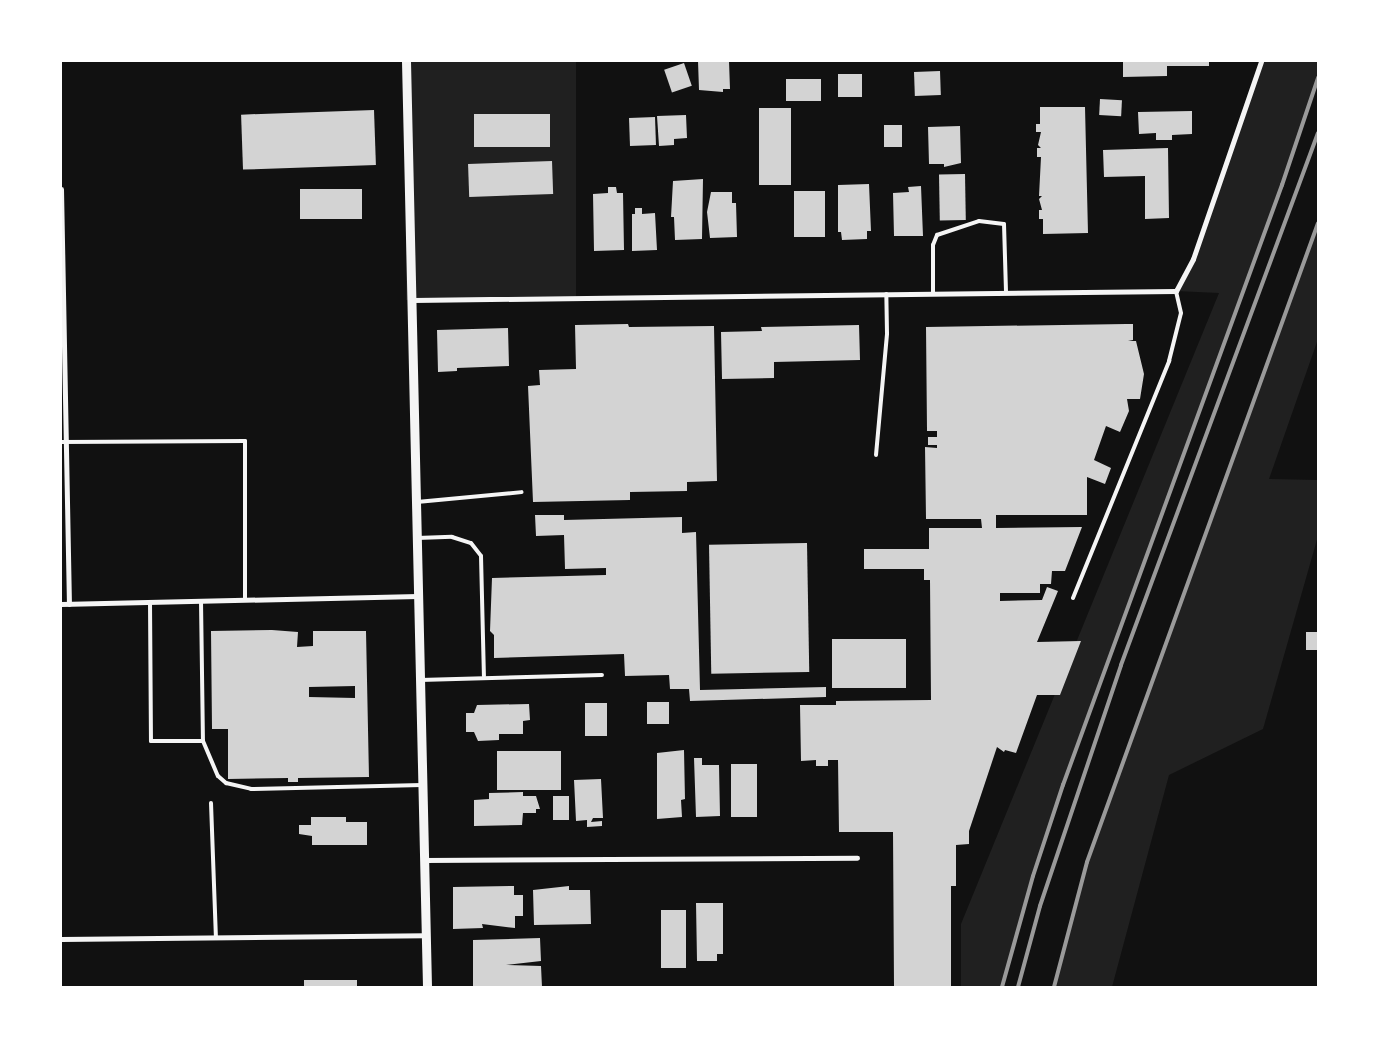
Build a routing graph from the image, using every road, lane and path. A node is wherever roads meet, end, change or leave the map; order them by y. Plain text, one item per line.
1 (406, 61) edge
2 (1261, 61) edge
3 (61, 190) edge
4 (1176, 291) junction
5 (1006, 293) junction
6 (886, 294) junction
7 (933, 294) junction
8 (413, 300) junction
9 (63, 442) edge
10 (876, 455) dead end
11 (522, 492) dead end
12 (416, 502) junction
13 (417, 538) junction
14 (418, 596) junction
15 (1073, 598) dead end
16 (245, 600) junction
17 (201, 601) junction
18 (150, 602) junction
19 (61, 604) edge
20 (69, 604) junction
21 (602, 675) dead end
22 (484, 676) junction
23 (420, 680) junction
24 (203, 741) junction
25 (422, 785) junction
26 (211, 803) dead end
27 (857, 858) dead end
28 (424, 860) junction
29 (425, 935) junction
30 (216, 937) junction
31 (61, 939) edge
32 (427, 987) edge

1 - 8 street
2 - 4 street
3 - 9 street
4 - 5 street
4 - 15 lane
5 - 7 street
5 - 7 lane
6 - 7 street
6 - 8 street
6 - 10 lane
8 - 12 street
9 - 16 lane
9 - 20 street
11 - 12 lane
12 - 13 street
13 - 14 street
13 - 22 lane
14 - 16 street
14 - 23 street
16 - 17 street
17 - 18 street
17 - 24 lane
18 - 20 street
18 - 24 lane
19 - 20 street
21 - 22 lane
22 - 23 lane
23 - 25 street
24 - 25 lane
25 - 28 street
26 - 30 lane
27 - 28 street
28 - 29 street
29 - 30 street
29 - 32 street
30 - 31 street

